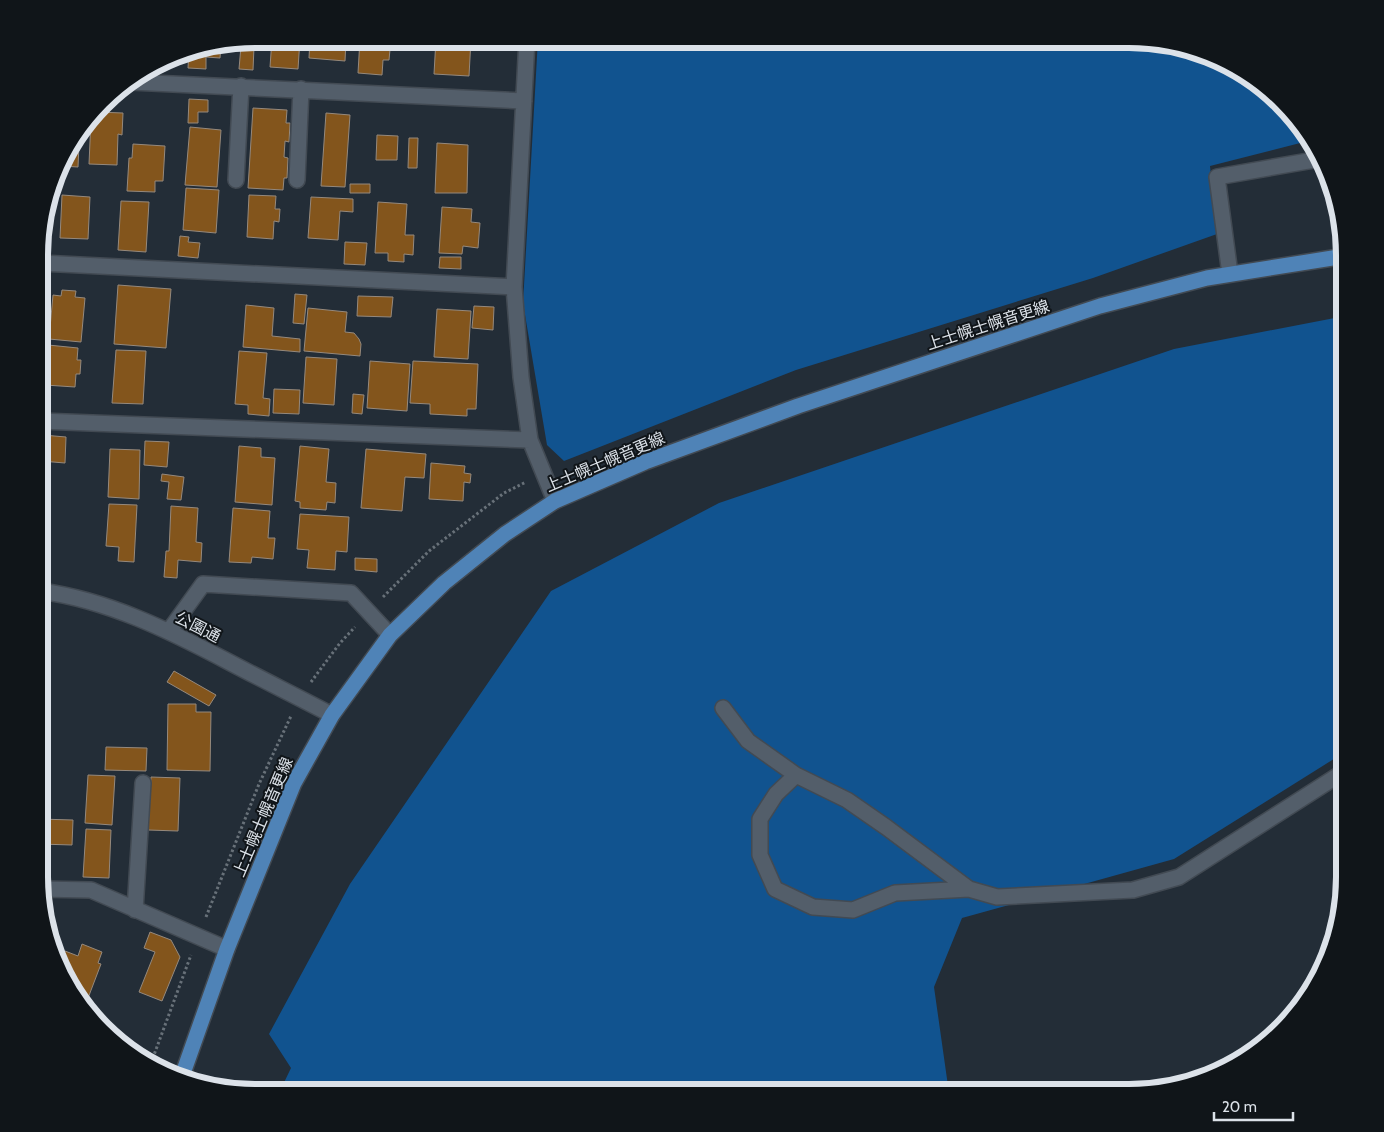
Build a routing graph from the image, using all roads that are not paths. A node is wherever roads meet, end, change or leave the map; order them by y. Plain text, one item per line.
1 (527, 48) edge
2 (140, 82) edge
3 (241, 86) junction
4 (301, 89) junction
5 (524, 101) junction
6 (1314, 160) edge
7 (236, 180) dead end
8 (297, 180) dead end
9 (1336, 257) edge
10 (48, 263) edge
11 (1230, 274) junction
12 (514, 287) junction
13 (48, 421) edge
14 (530, 440) junction
15 (555, 501) junction
16 (48, 593) edge
17 (169, 631) junction
18 (390, 635) junction
19 (723, 708) dead end
20 (332, 715) junction
21 (796, 776) junction
22 (1336, 777) edge
23 (144, 783) dead end
24 (48, 889) edge
25 (969, 889) junction
26 (135, 910) junction
27 (228, 949) junction
28 (184, 1072) edge

1 - 5 street
2 - 3 street
3 - 4 street
3 - 7 street
4 - 5 street
4 - 8 street
5 - 12 street
6 - 11 street
9 - 11 main road, 上士幌士幌音更線
10 - 12 street
11 - 15 main road, 上士幌士幌音更線
12 - 14 street
13 - 14 street
14 - 15 street
15 - 18 main road, 上士幌士幌音更線
16 - 17 street, 公園通
17 - 18 street
17 - 20 street, 公園通
18 - 20 main road, 上士幌士幌音更線
19 - 21 street
20 - 27 main road, 上士幌士幌音更線
21 - 25 street
21 - 25 street
22 - 25 street
23 - 26 street
24 - 26 street
26 - 27 street
27 - 28 main road, 上士幌士幌音更線

